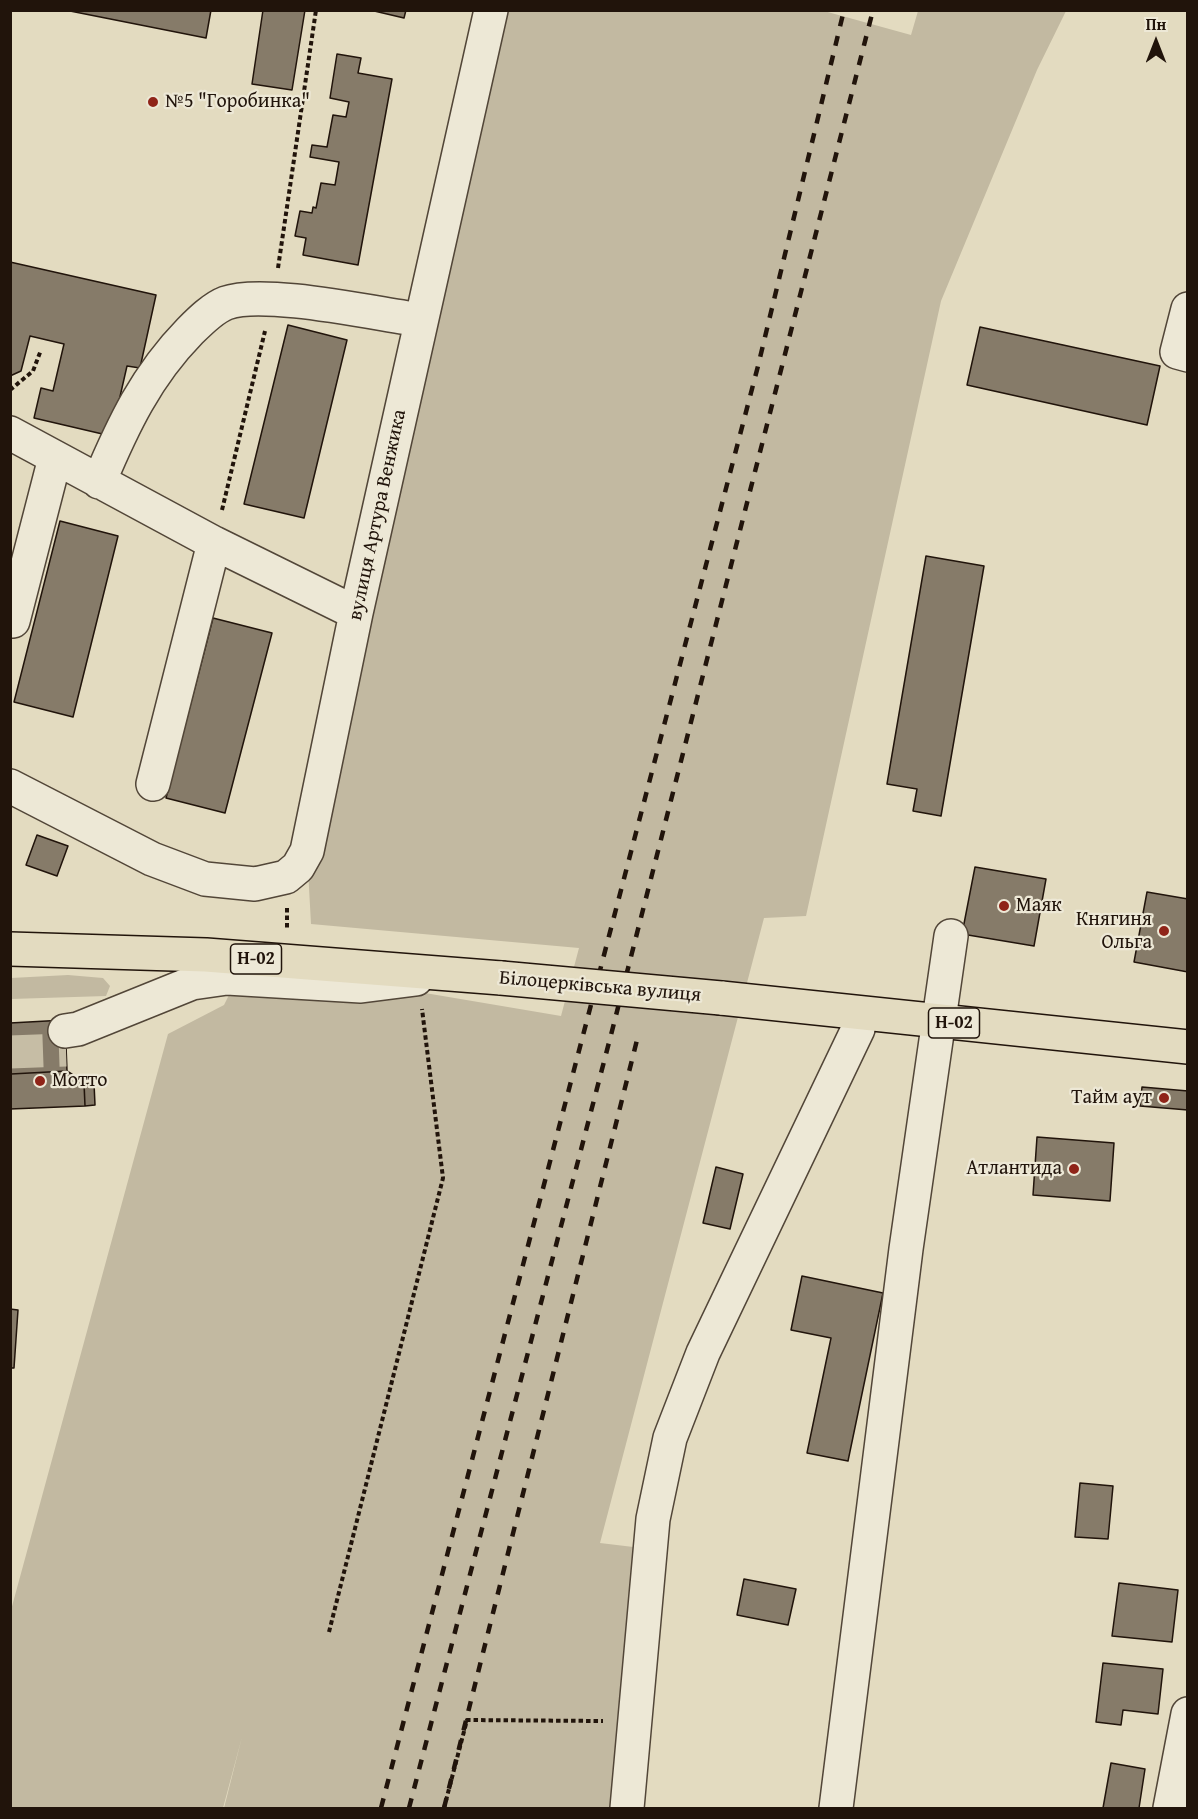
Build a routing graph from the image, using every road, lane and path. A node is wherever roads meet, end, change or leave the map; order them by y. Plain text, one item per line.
1 (491, 10) edge
2 (1188, 309) edge
3 (421, 320) junction
4 (41, 350) dead end
5 (1188, 355) edge
6 (10, 390) edge
7 (10, 433) edge
8 (55, 458) junction
9 (99, 482) junction
10 (214, 543) junction
11 (356, 613) junction
12 (13, 621) dead end
13 (153, 784) dead end
14 (10, 786) edge
15 (286, 877) junction
16 (951, 936) dead end
17 (10, 949) edge
18 (288, 961) junction
19 (451, 974) junction
20 (421, 1001) dead end
21 (938, 1022) junction
22 (858, 1029) dead end
23 (66, 1040) tunnel mouth
24 (1188, 1047) edge
25 (329, 1632) dead end
26 (1188, 1714) edge
27 (635, 1721) junction
28 (444, 1809) edge
29 (627, 1809) edge
30 (836, 1809) edge
31 (1170, 1809) edge

1 - 3 street, вулиця Артура Венжика
2 - 5 street
3 - 9 street
3 - 11 street, вулиця Артура Венжика
4 - 6 path
7 - 8 street
8 - 9 street
8 - 12 street
9 - 10 street
10 - 11 street
10 - 13 street
11 - 15 street, вулиця Артура Венжика
14 - 15 street
15 - 18 path
16 - 21 street
17 - 18 main road, Білоцерківська вулиця / Н-02
18 - 19 main road, Білоцерківська вулиця / Н-02
19 - 21 main road, Білоцерківська вулиця / Н-02, bridge
19 - 23 street
20 - 25 path
21 - 24 main road, Білоцерківська вулиця / Н-02
21 - 30 street
22 - 27 street
26 - 31 street
27 - 28 path
27 - 29 street

